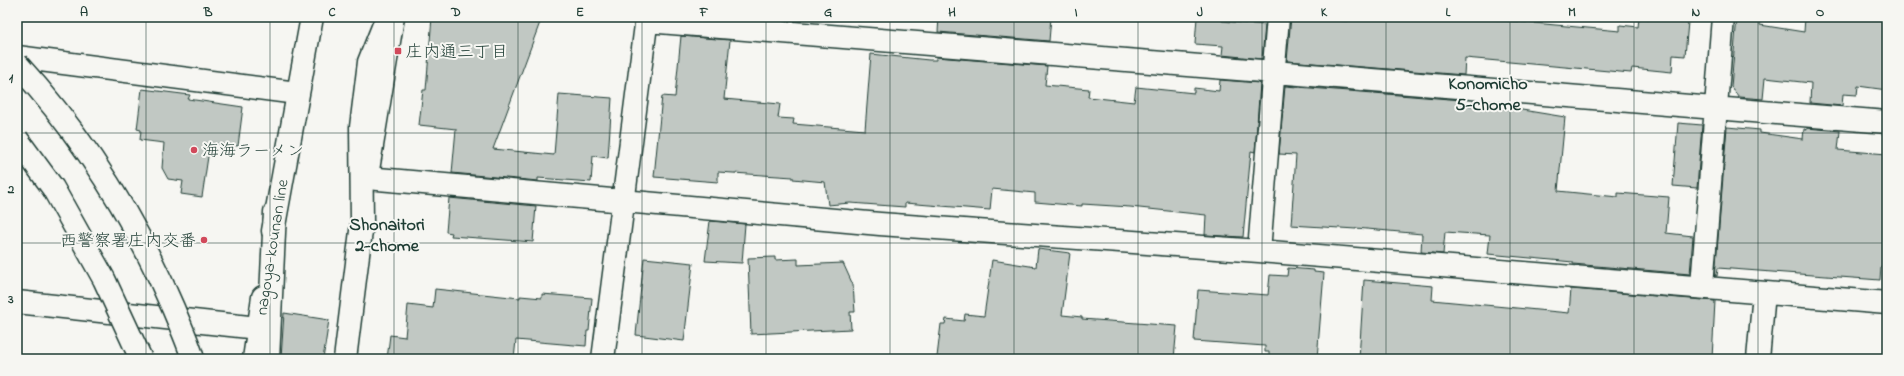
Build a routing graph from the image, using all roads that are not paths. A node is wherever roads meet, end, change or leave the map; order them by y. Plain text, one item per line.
1 (312, 17) edge
2 (387, 17) edge
3 (393, 17) edge
4 (1278, 17) edge
5 (1723, 17) edge
6 (647, 19) edge
7 (17, 57) edge
8 (17, 64) edge
9 (1273, 72) junction
10 (297, 93) junction
11 (1715, 107) junction
12 (1887, 122) edge
13 (17, 139) edge
14 (367, 178) junction
15 (623, 201) junction
16 (275, 212) junction
17 (1259, 251) junction
18 (1702, 286) junction
19 (1764, 293) junction
20 (17, 302) edge
21 (1887, 302) edge
22 (258, 328) junction
23 (140, 359) edge
24 (193, 359) edge
25 (254, 359) edge
26 (268, 359) edge
27 (345, 359) edge
28 (604, 359) edge
29 (1758, 359) edge

1 - 10 main road, nagoya-kounan line
2 - 27 main road
3 - 14 main road
4 - 9 main road
5 - 11 main road
6 - 9 main road
6 - 15 main road
7 - 10 main road
8 - 24 main road, bridge
9 - 11 main road
9 - 17 main road
10 - 16 main road, nagoya-kounan line
11 - 12 main road
11 - 18 main road
13 - 23 main road, bridge
14 - 15 main road
14 - 27 main road
15 - 17 main road
15 - 28 main road
16 - 22 main road, nagoya-kounan line
16 - 26 main road
17 - 18 main road
18 - 19 main road
19 - 21 main road
19 - 29 main road
20 - 22 main road
22 - 25 main road, nagoya-kounan line

